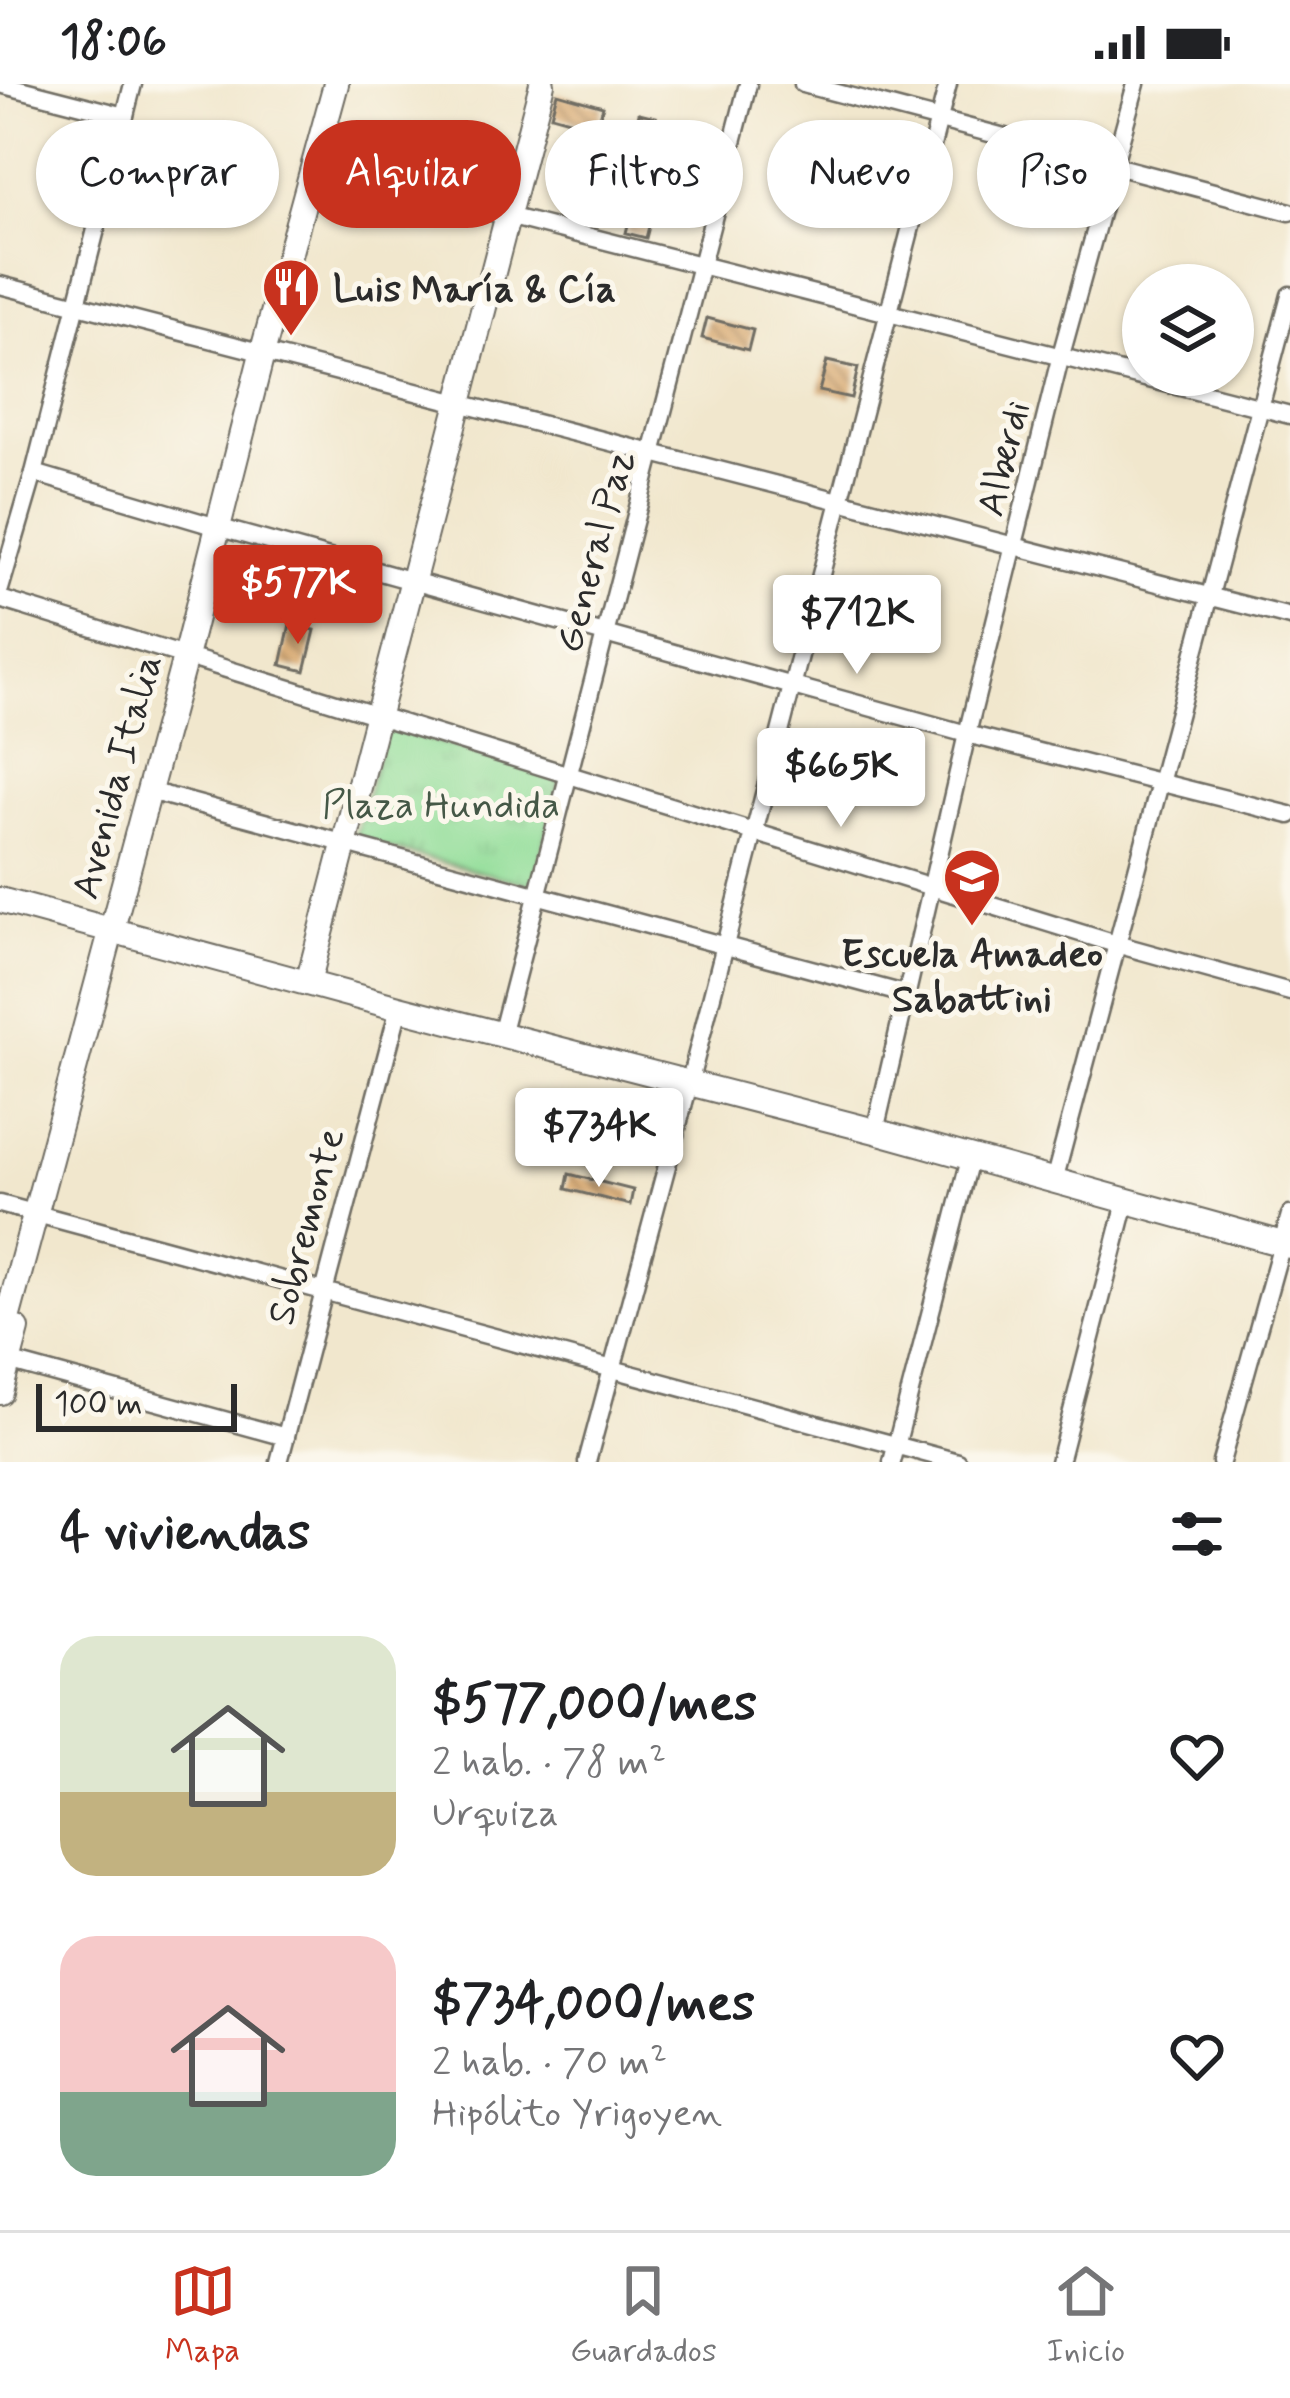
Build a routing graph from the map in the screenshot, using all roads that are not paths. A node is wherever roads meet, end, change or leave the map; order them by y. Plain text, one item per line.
1 (0, 84) edge
2 (133, 84) edge
3 (336, 84) edge
4 (542, 84) edge
5 (748, 84) edge
6 (803, 84) edge
7 (948, 84) edge
8 (1136, 84) edge
9 (124, 116) junction
10 (938, 119) junction
11 (327, 120) edge
12 (1126, 120) edge
13 (977, 129) edge
14 (521, 165) edge
15 (1130, 170) edge
16 (303, 209) edge
17 (1290, 212) edge
18 (521, 218) edge
19 (505, 228) edge
20 (1097, 228) edge
21 (700, 264) junction
22 (0, 285) edge
23 (1290, 295) edge
24 (76, 305) junction
25 (890, 313) junction
26 (262, 354) junction
27 (1061, 355) junction
28 (460, 403) junction
29 (1261, 407) junction
30 (1290, 415) edge
31 (653, 454) junction
32 (34, 473) junction
33 (841, 502) junction
34 (217, 527) junction
35 (1014, 544) junction
36 (414, 580) junction
37 (0, 590) edge
38 (1211, 598) junction
39 (0, 599) edge
40 (1290, 617) edge
41 (607, 634) junction
42 (185, 657) junction
43 (792, 686) junction
44 (380, 715) junction
45 (967, 734) junction
46 (569, 774) junction
47 (1161, 784) junction
48 (149, 791) junction
49 (1290, 814) edge
50 (755, 831) junction
51 (346, 844) junction
52 (934, 886) junction
53 (538, 894) junction
54 (0, 900) edge
55 (118, 932) junction
56 (1116, 944) junction
57 (724, 946) junction
58 (308, 983) junction
59 (1290, 992) edge
60 (908, 994) junction
61 (399, 1008) junction
62 (501, 1035) junction
63 (689, 1084) junction
64 (875, 1131) junction
65 (970, 1159) junction
66 (1054, 1181) junction
67 (1126, 1202) junction
68 (0, 1204) edge
69 (1290, 1214) edge
70 (41, 1216) junction
71 (1286, 1245) edge
72 (323, 1292) junction
73 (4, 1353) edge
74 (610, 1370) junction
75 (0, 1392) edge
76 (286, 1437) junction
77 (894, 1454) edge
78 (279, 1462) edge
79 (586, 1462) edge
80 (958, 1462) edge
81 (1059, 1462) edge
82 (1220, 1462) edge

1 - 9 street
2 - 9 street
3 - 11 main road, Avenida Italia
4 - 14 main road
5 - 21 street, General Paz
6 - 10 street
7 - 10 street
8 - 12 street, Alberdi
9 - 24 street
10 - 13 street
10 - 25 street
15 - 17 street
16 - 26 main road, Avenida Italia
18 - 21 street
19 - 28 main road
20 - 27 street, Alberdi
21 - 25 street
21 - 31 street, General Paz
22 - 24 street
23 - 29 street
24 - 26 street
24 - 32 street
25 - 27 street
25 - 33 street
26 - 28 street
26 - 34 main road, Avenida Italia
27 - 29 street
27 - 35 street, Alberdi
28 - 31 street
28 - 36 main road
29 - 30 street
29 - 38 street
31 - 33 street
31 - 41 street, General Paz
32 - 34 street
32 - 37 street
33 - 35 street
33 - 43 street
34 - 36 street
34 - 42 main road, Avenida Italia
35 - 38 street
35 - 45 street, Alberdi
36 - 41 street
36 - 44 main road
38 - 40 street
38 - 47 street
39 - 42 street
41 - 43 street
41 - 46 street, General Paz
42 - 44 street
42 - 48 main road, Avenida Italia
43 - 45 street
43 - 50 street
44 - 46 street
44 - 51 main road
45 - 47 street
45 - 52 street, Alberdi
46 - 50 street
46 - 53 street, General Paz
47 - 49 street
47 - 56 street
48 - 51 street
48 - 55 main road, Avenida Italia
50 - 52 street
50 - 57 street
51 - 53 street
51 - 58 main road
52 - 56 street
52 - 60 street, Alberdi
53 - 57 street
53 - 62 street, General Paz
54 - 55 main road
55 - 58 main road
55 - 70 main road, Avenida Italia
56 - 59 street
56 - 66 street
57 - 60 street
57 - 63 street
58 - 61 main road
60 - 64 street, Alberdi
61 - 62 main road
61 - 72 street, Sobremonte
62 - 63 main road
63 - 64 main road
63 - 74 street
64 - 65 main road
65 - 66 main road
65 - 77 street
66 - 67 main road
67 - 71 main road
67 - 81 street
68 - 70 street
69 - 71 street
70 - 72 street
70 - 73 main road, Avenida Italia
71 - 82 street
72 - 74 street
72 - 76 street, Sobremonte
73 - 75 main road, Avenida Italia
73 - 76 street
74 - 77 street
74 - 79 street
76 - 78 street, Sobremonte
77 - 80 street

